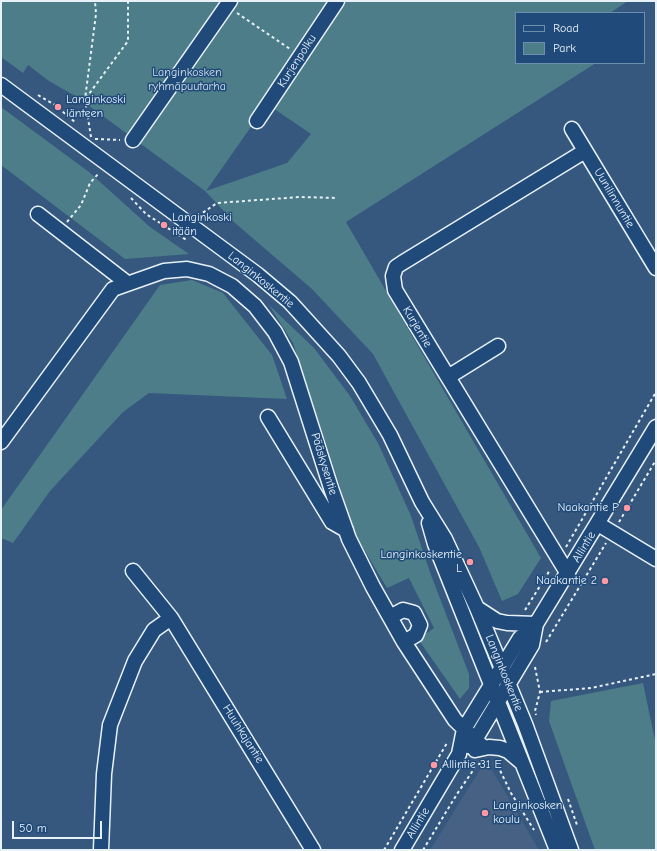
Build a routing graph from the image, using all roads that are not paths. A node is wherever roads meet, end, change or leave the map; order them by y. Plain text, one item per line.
1 (337, 1) edge
2 (228, 4) edge
3 (1, 85) edge
4 (257, 121) dead end
5 (572, 130) dead end
6 (133, 140) road end
7 (585, 151) junction
8 (38, 214) dead end
9 (656, 268) edge
10 (127, 283) junction
11 (498, 346) dead end
12 (448, 377) junction
13 (268, 417) dead end
14 (656, 427) edge
15 (1, 442) edge
16 (422, 502) junction
17 (598, 524) junction
18 (346, 530) junction
19 (656, 559) edge
20 (133, 571) dead end
21 (568, 574) junction
22 (477, 608) junction
23 (390, 617) junction
24 (171, 618) junction
25 (536, 624) junction
26 (404, 642) junction
27 (502, 667) junction
28 (491, 684) junction
29 (509, 684) junction
30 (498, 701) junction
31 (464, 728) junction
32 (484, 748) junction
33 (459, 754) junction
34 (522, 763) junction
35 (101, 850) edge
36 (313, 850) edge
37 (402, 850) edge
38 (557, 850) edge
39 (571, 850) edge

1 - 4 street, Kurjenpolku
2 - 6 street
3 - 16 street, Langinkoskentie
5 - 7 street, Uunilinnuntie
7 - 9 street, Uunilinnuntie
7 - 12 street, Kurjentie
8 - 10 street
10 - 15 street, Pääskysentie
10 - 18 street, Pääskysentie
11 - 12 street
12 - 21 street, Kurjentie
13 - 18 street
14 - 17 street, Allintie
16 - 22 street, Langinkoskentie
16 - 28 street, Langinkoskentie
17 - 19 street
17 - 21 street, Allintie
18 - 23 street, Pääskysentie
20 - 24 street, Huuhkajantie
21 - 25 street, Allintie
22 - 25 street
22 - 27 street, Langinkoskentie
23 - 26 street, Pääskysentie
23 - 26 street
24 - 35 street
24 - 36 street, Huuhkajantie
25 - 27 street, Allintie
25 - 29 street, Allintie
26 - 31 street, Pääskysentie
27 - 28 street, Allintie
27 - 29 street, Langinkoskentie
28 - 30 street, Langinkoskentie
28 - 31 street, Allintie
29 - 30 street, Allintie
29 - 39 street, Langinkoskentie
30 - 32 street, Allintie
30 - 34 street, Langinkoskentie
31 - 32 street, Pääskysentie
31 - 33 street, Allintie
32 - 33 street
32 - 34 street
33 - 37 street, Allintie
34 - 38 street, Langinkoskentie

